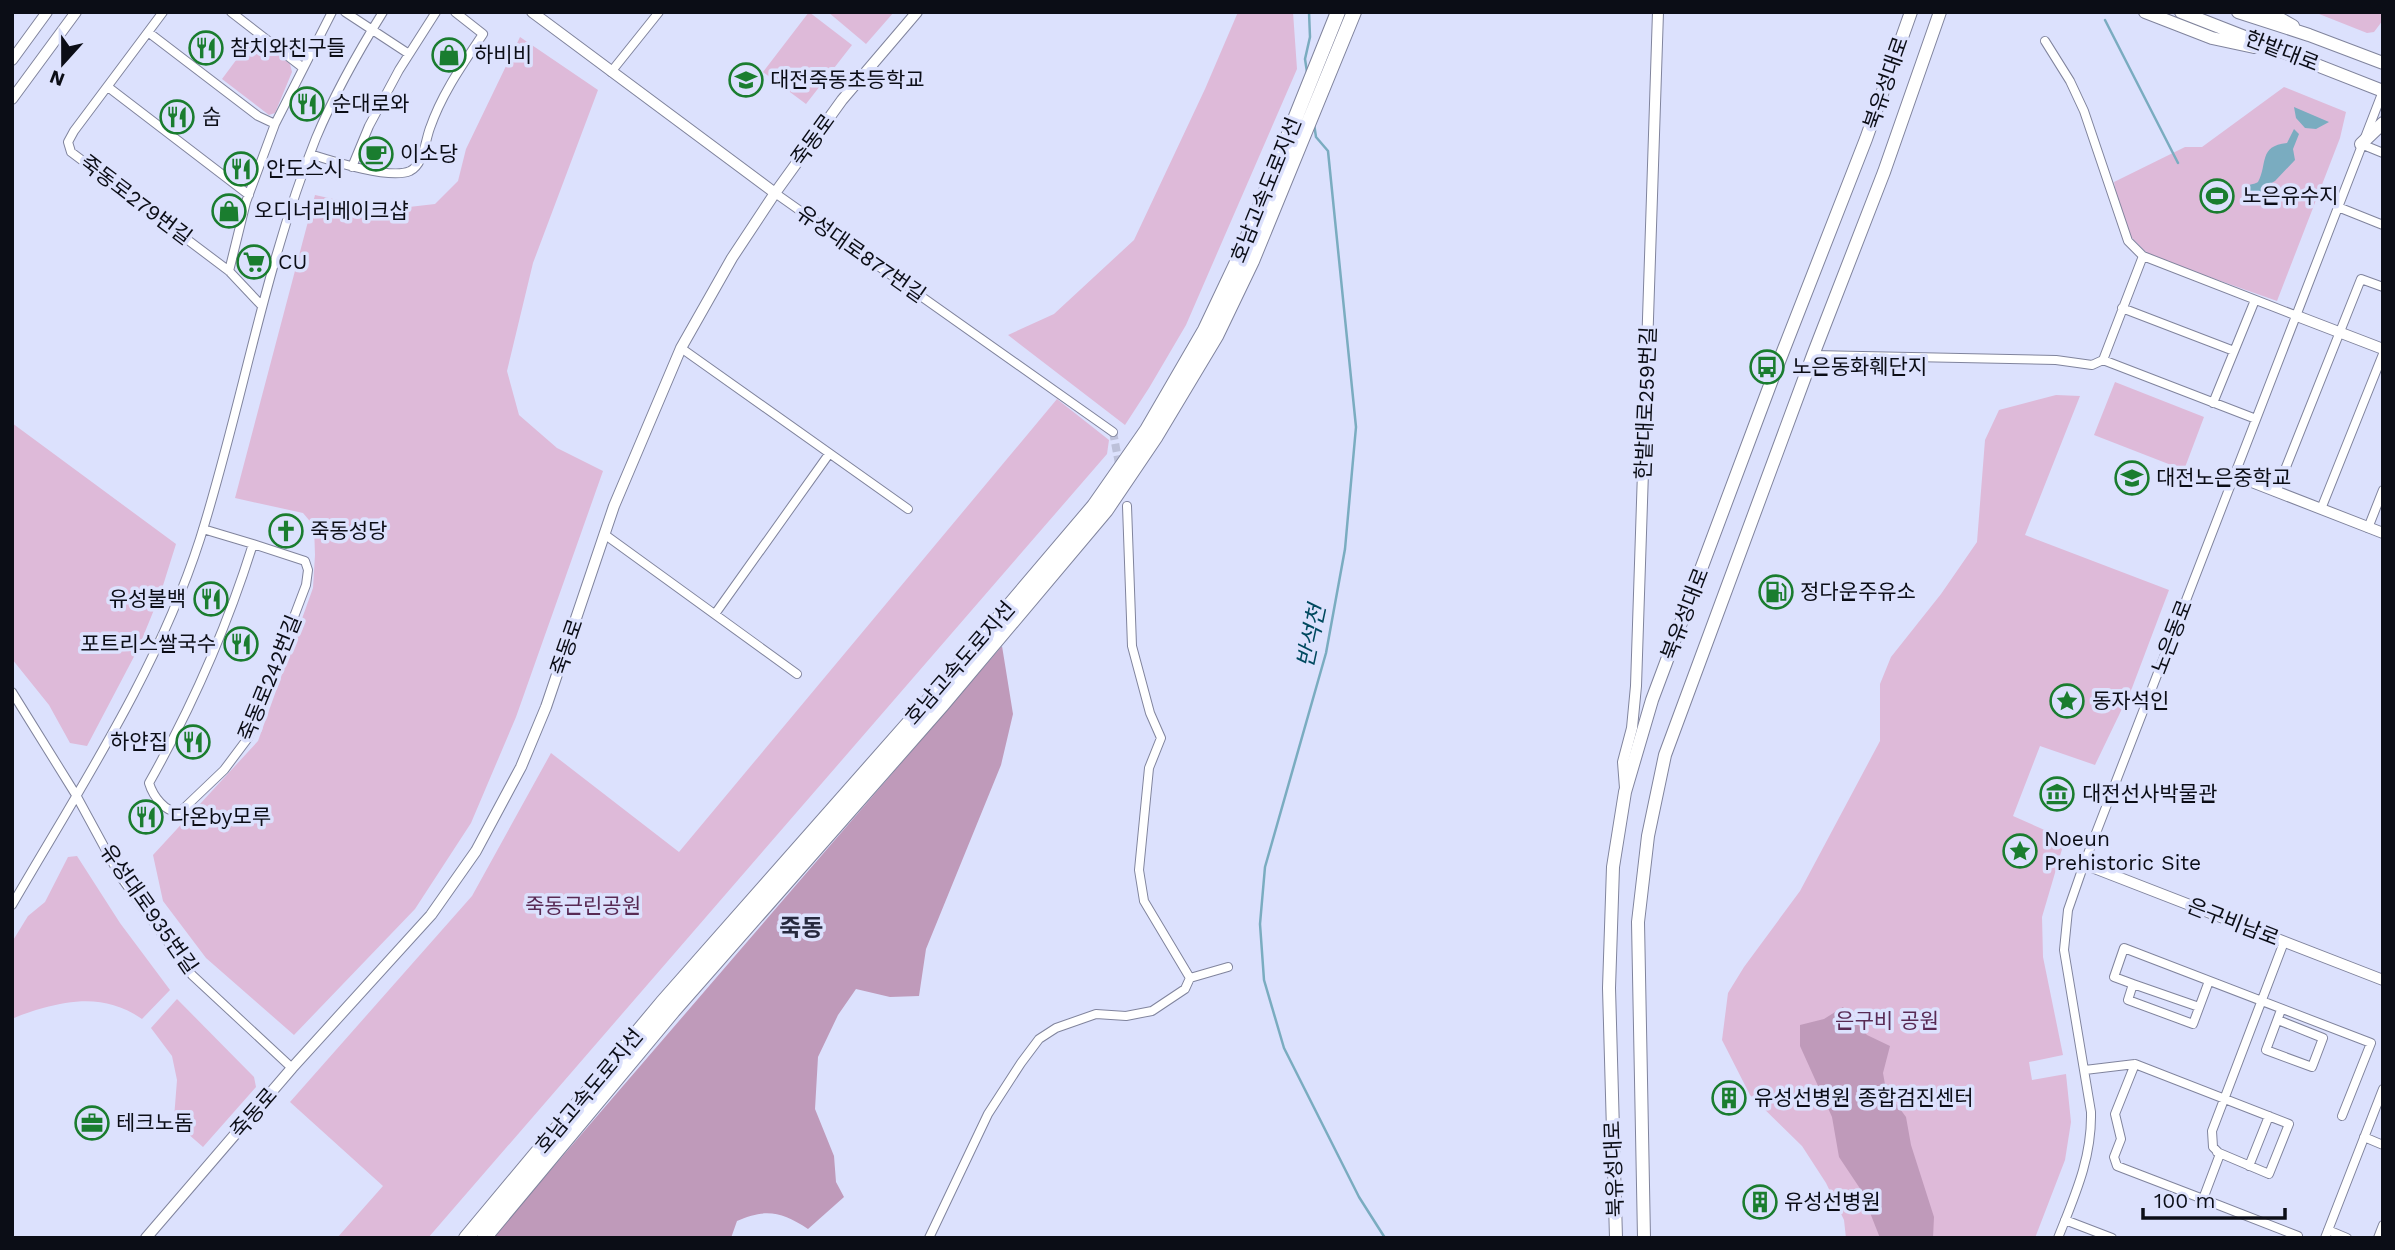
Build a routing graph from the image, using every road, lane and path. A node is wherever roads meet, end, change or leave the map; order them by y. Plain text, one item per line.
1 (47, 12) edge
2 (76, 12) edge
3 (163, 12) edge
4 (231, 12) edge
5 (332, 12) edge
6 (345, 12) edge
7 (383, 12) edge
8 (436, 12) edge
9 (455, 12) edge
10 (532, 12) edge
11 (659, 12) edge
12 (917, 12) edge
13 (1338, 12) edge
14 (1658, 12) edge
15 (1940, 12) edge
16 (1950, 12) edge
17 (2145, 12) edge
18 (2181, 12) edge
19 (2238, 12) edge
20 (2268, 12) edge
21 (1353, 14) edge
22 (1910, 16) edge
23 (1935, 28) junction
24 (372, 30) junction
25 (148, 32) junction
26 (2309, 35) junction
27 (2045, 41) dead end
28 (409, 54) junction
29 (2292, 55) junction
30 (12, 60) edge
31 (2383, 63) edge
32 (303, 67) junction
33 (611, 72) junction
34 (108, 87) junction
35 (2383, 91) edge
36 (12, 100) edge
37 (2383, 123) edge
38 (275, 124) junction
39 (2361, 144) junction
40 (2383, 153) edge
41 (310, 154) junction
42 (352, 167) junction
43 (775, 193) junction
44 (249, 195) junction
45 (2338, 207) junction
46 (2383, 225) edge
47 (2143, 256) junction
48 (229, 271) junction
49 (2383, 287) edge
50 (2255, 299) junction
51 (262, 306) junction
52 (2123, 308) junction
53 (2297, 316) junction
54 (2340, 332) junction
55 (681, 348) junction
56 (2234, 351) junction
57 (2383, 351) edge
58 (1813, 355) junction
59 (2103, 360) junction
60 (2213, 402) junction
61 (2256, 419) junction
62 (1113, 432) tunnel mouth
63 (829, 454) junction
64 (2234, 475) junction
65 (2383, 490) edge
66 (2276, 492) junction
67 (1128, 506) dead end
68 (908, 509) dead end
69 (2321, 509) junction
70 (2368, 528) junction
71 (203, 529) junction
72 (2383, 533) edge
73 (604, 534) junction
74 (253, 544) junction
75 (715, 614) junction
76 (797, 674) dead end
77 (12, 692) edge
78 (1625, 792) junction
79 (76, 795) junction
80 (2084, 864) junction
81 (12, 905) edge
82 (2284, 942) junction
83 (1228, 967) dead end
84 (1190, 978) junction
85 (2383, 980) edge
86 (2208, 981) junction
87 (2133, 984) junction
88 (2261, 1002) junction
89 (2199, 1007) junction
90 (2281, 1010) junction
91 (2278, 1020) junction
92 (2135, 1064) junction
93 (292, 1068) junction
94 (2085, 1070) junction
95 (2383, 1089) edge
96 (2225, 1098) junction
97 (2269, 1116) junction
98 (2342, 1116) dead end
99 (2364, 1137) junction
100 (2383, 1145) edge
101 (2220, 1154) junction
102 (2249, 1166) junction
103 (2203, 1199) junction
104 (2065, 1220) junction
105 (2383, 1225) edge
106 (2327, 1234) edge
107 (2298, 1236) dead end
108 (2109, 1237) edge
109 (146, 1238) edge
110 (466, 1238) edge
111 (484, 1238) edge
112 (929, 1238) edge
113 (1616, 1238) edge
114 (1644, 1238) edge
115 (2058, 1238) edge
116 (2347, 1238) edge
117 (2378, 1238) edge

1 - 30 street
2 - 36 street
3 - 25 street, 죽동로279번길
4 - 32 street
5 - 32 street
6 - 24 street
7 - 24 street
8 - 28 street
9 - 42 street
10 - 33 street, 유성대로877번길
11 - 33 street
12 - 43 street, 죽동로
13 - 110 highway, 호남고속도로지선
14 - 78 street, 한밭대로259번길
15 - 23 main road, 북유성대로
16 - 23 main road
17 - 29 main road
18 - 29 main road, 한밭대로
19 - 26 main road, 한밭대로
20 - 26 main road
21 - 111 highway, 호남고속도로지선
22 - 78 main road, 북유성대로
23 - 58 main road, 북유성대로
24 - 28 street
24 - 41 street
25 - 34 street, 죽동로279번길
25 - 38 street
26 - 31 main road, 한밭대로
27 - 47 street
28 - 42 street
29 - 35 main road, 한밭대로
32 - 38 street
33 - 43 street, 유성대로877번길
34 - 44 street
34 - 48 street, 죽동로279번길
35 - 39 street, 노은동로
37 - 39 main road
38 - 44 street
39 - 40 street
39 - 45 street, 노은동로
41 - 42 street
41 - 51 street
43 - 55 street, 죽동로
43 - 62 street, 유성대로877번길
44 - 48 street
45 - 46 street
45 - 53 street, 노은동로
47 - 50 street
47 - 52 street
48 - 51 street, 죽동로279번길
49 - 54 street
50 - 53 street
50 - 56 street
51 - 71 street
52 - 56 street
52 - 59 street
53 - 54 street
53 - 61 street, 노은동로
54 - 57 street
54 - 66 street
55 - 63 street
55 - 73 street, 죽동로
56 - 60 street
57 - 69 street
58 - 59 street
58 - 114 main road, 북유성대로
59 - 60 street
60 - 61 street
61 - 64 street, 노은동로
63 - 68 street
63 - 75 street
64 - 66 street
64 - 80 street, 노은동로
65 - 70 street
66 - 69 street
67 - 84 street
69 - 70 street
70 - 72 street
71 - 74 street, 죽동로242번길
71 - 79 street
73 - 75 street
73 - 93 street, 죽동로
74 - 74 street, 죽동로242번길
75 - 76 street
77 - 79 street, 유성대로935번길
78 - 113 main road, 북유성대로
79 - 81 street
79 - 93 street, 유성대로935번길
80 - 82 street, 은구비남로
80 - 94 street, 노은동로
82 - 85 street, 은구비남로
82 - 88 street
83 - 84 street
84 - 112 street
86 - 87 street
86 - 88 street
86 - 89 street
87 - 89 street
87 - 89 street
88 - 90 street
88 - 96 street
90 - 91 street
90 - 98 street
91 - 91 street
92 - 94 street
92 - 96 street
92 - 103 street
93 - 109 street, 죽동로
94 - 104 street, 노은동로
95 - 99 street
96 - 97 street
96 - 101 street
97 - 102 street
97 - 102 street
99 - 100 street
99 - 106 street
101 - 102 street
101 - 103 street
103 - 107 street
104 - 108 street
104 - 115 street, 노은동로
105 - 117 street
106 - 116 street

